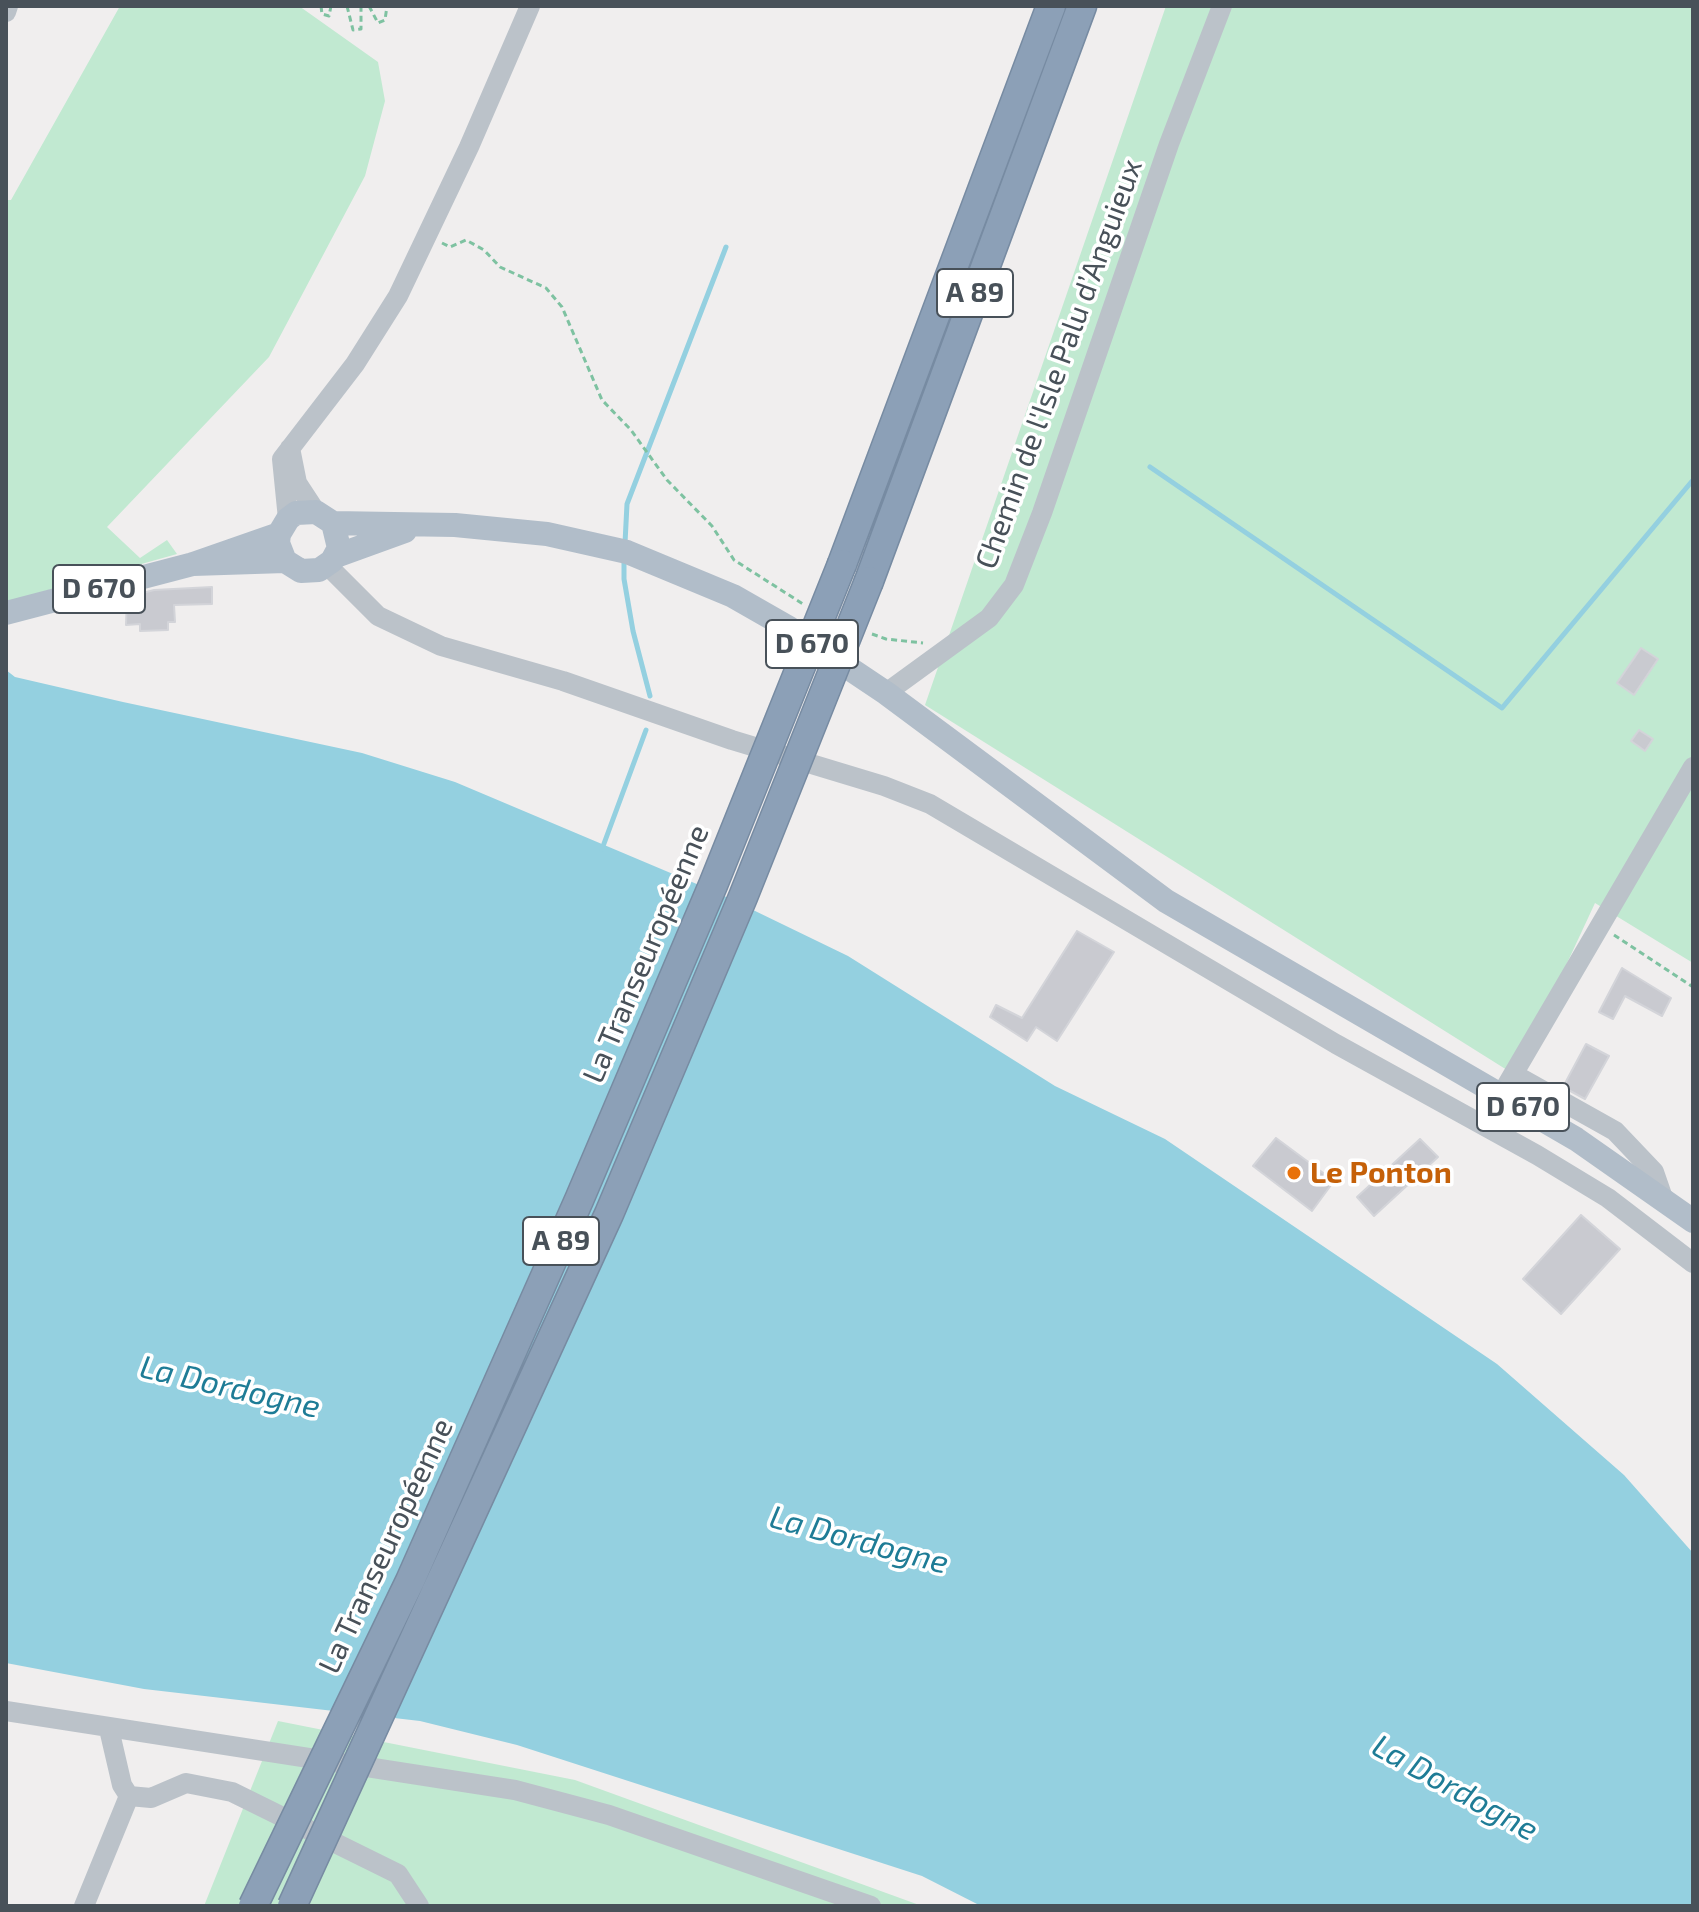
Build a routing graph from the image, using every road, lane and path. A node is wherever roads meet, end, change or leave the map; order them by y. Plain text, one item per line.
1 (8, 6) edge
2 (321, 6) edge
3 (331, 6) edge
4 (347, 6) edge
5 (361, 6) edge
6 (369, 6) edge
7 (387, 6) edge
8 (530, 6) edge
9 (1051, 6) edge
10 (1082, 6) edge
11 (1222, 6) edge
12 (6, 12) edge
13 (428, 236) junction
14 (290, 448) junction
15 (324, 517) junction
16 (283, 526) junction
17 (419, 527) junction
18 (285, 561) junction
19 (332, 561) junction
20 (193, 564) junction
21 (805, 605) dead end
22 (6, 613) edge
23 (872, 634) dead end
24 (962, 638) junction
25 (886, 693) junction
26 (1693, 767) edge
27 (1601, 926) junction
28 (1693, 987) edge
29 (1508, 1085) junction
30 (1693, 1221) edge
31 (1693, 1263) edge
32 (6, 1711) edge
33 (109, 1729) junction
34 (129, 1796) junction
35 (84, 1906) edge
36 (253, 1906) edge
37 (292, 1906) edge
38 (419, 1906) edge
39 (871, 1906) edge

1 - 12 street
2 - 3 path
4 - 5 path
6 - 7 path
8 - 13 street
9 - 36 highway, La Transeuropéenne / A 89, bridge
10 - 37 highway, A 89, bridge
11 - 24 street, Chemin de l'Isle Palu d’Anguieux
13 - 14 street
13 - 21 path
14 - 15 street
14 - 16 street
15 - 16 main road
15 - 17 main road, D 670
15 - 19 main road
16 - 18 main road
16 - 20 main road, D 670
17 - 19 main road, D 670
17 - 25 main road, D 670
18 - 19 main road
18 - 20 main road, D 670
19 - 31 street
20 - 22 main road, D 670
23 - 24 path
24 - 25 street, Chemin de l'Isle Palu d’Anguieux
25 - 29 main road, D 670
26 - 27 street
27 - 28 path
27 - 29 street
29 - 30 main road, D 670
32 - 33 street
33 - 34 street
33 - 39 street
34 - 35 street
34 - 38 street

